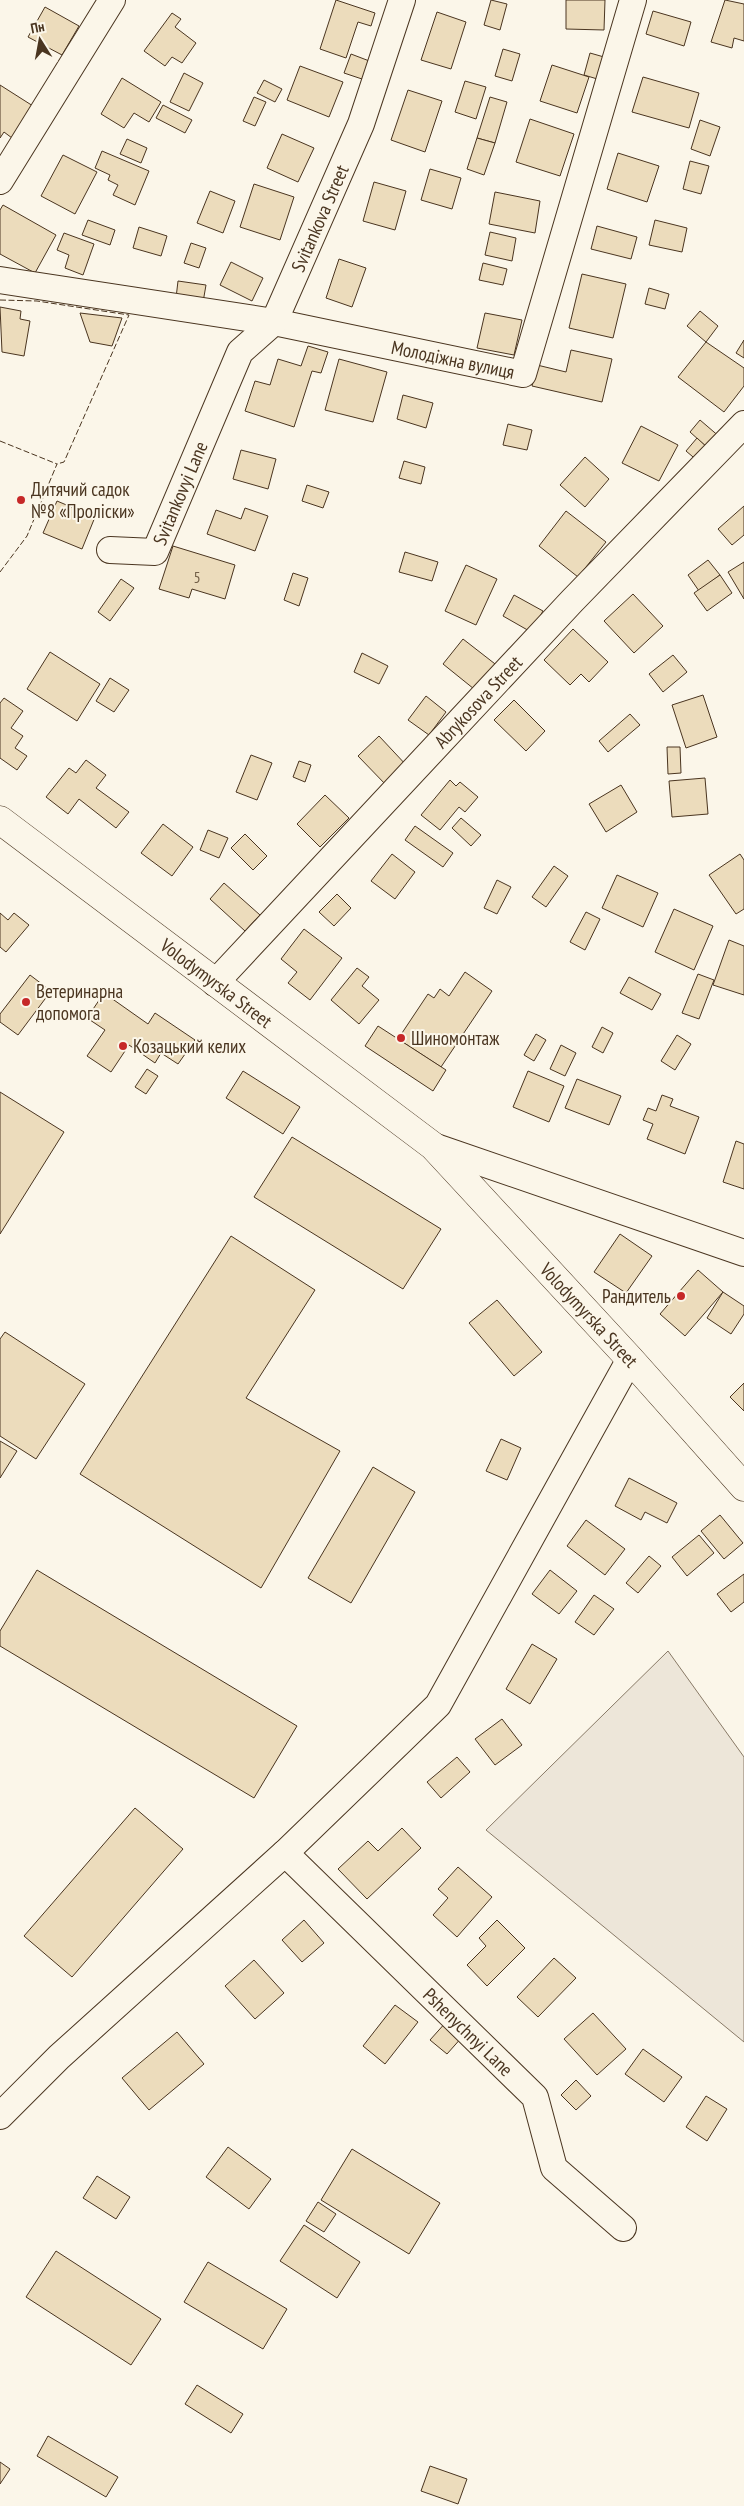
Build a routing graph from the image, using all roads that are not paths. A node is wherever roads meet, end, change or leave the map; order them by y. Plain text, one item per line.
1 (112, 0) edge
2 (402, 0) edge
3 (633, 0) edge
4 (0, 181) edge
5 (0, 280) edge
6 (274, 322) junction
7 (212, 421) joint
8 (743, 426) edge
9 (110, 550) dead end
10 (0, 820) edge
11 (215, 983) junction
12 (433, 1146) junction
13 (744, 1253) edge
14 (630, 1359) junction
15 (744, 1487) edge
16 (284, 1853) junction
17 (0, 2116) edge
18 (623, 2228) dead end

1 - 4 street
2 - 6 street, Svitankova Street
3 - 6 street, Молодіжна вулиця
5 - 6 street, Молодіжна вулиця
6 - 7 street, Svitankova Street
7 - 9 street, Svitankovyi Lane
8 - 11 street, Abrykosova Street
10 - 11 main road, Volodymyrska Street
11 - 12 main road, Volodymyrska Street
12 - 13 street, Volodymyrska Street
12 - 14 main road, Volodymyrska Street
14 - 15 main road, Volodymyrska Street
14 - 16 street
16 - 17 street
16 - 18 street, Pshenychnyi Lane

